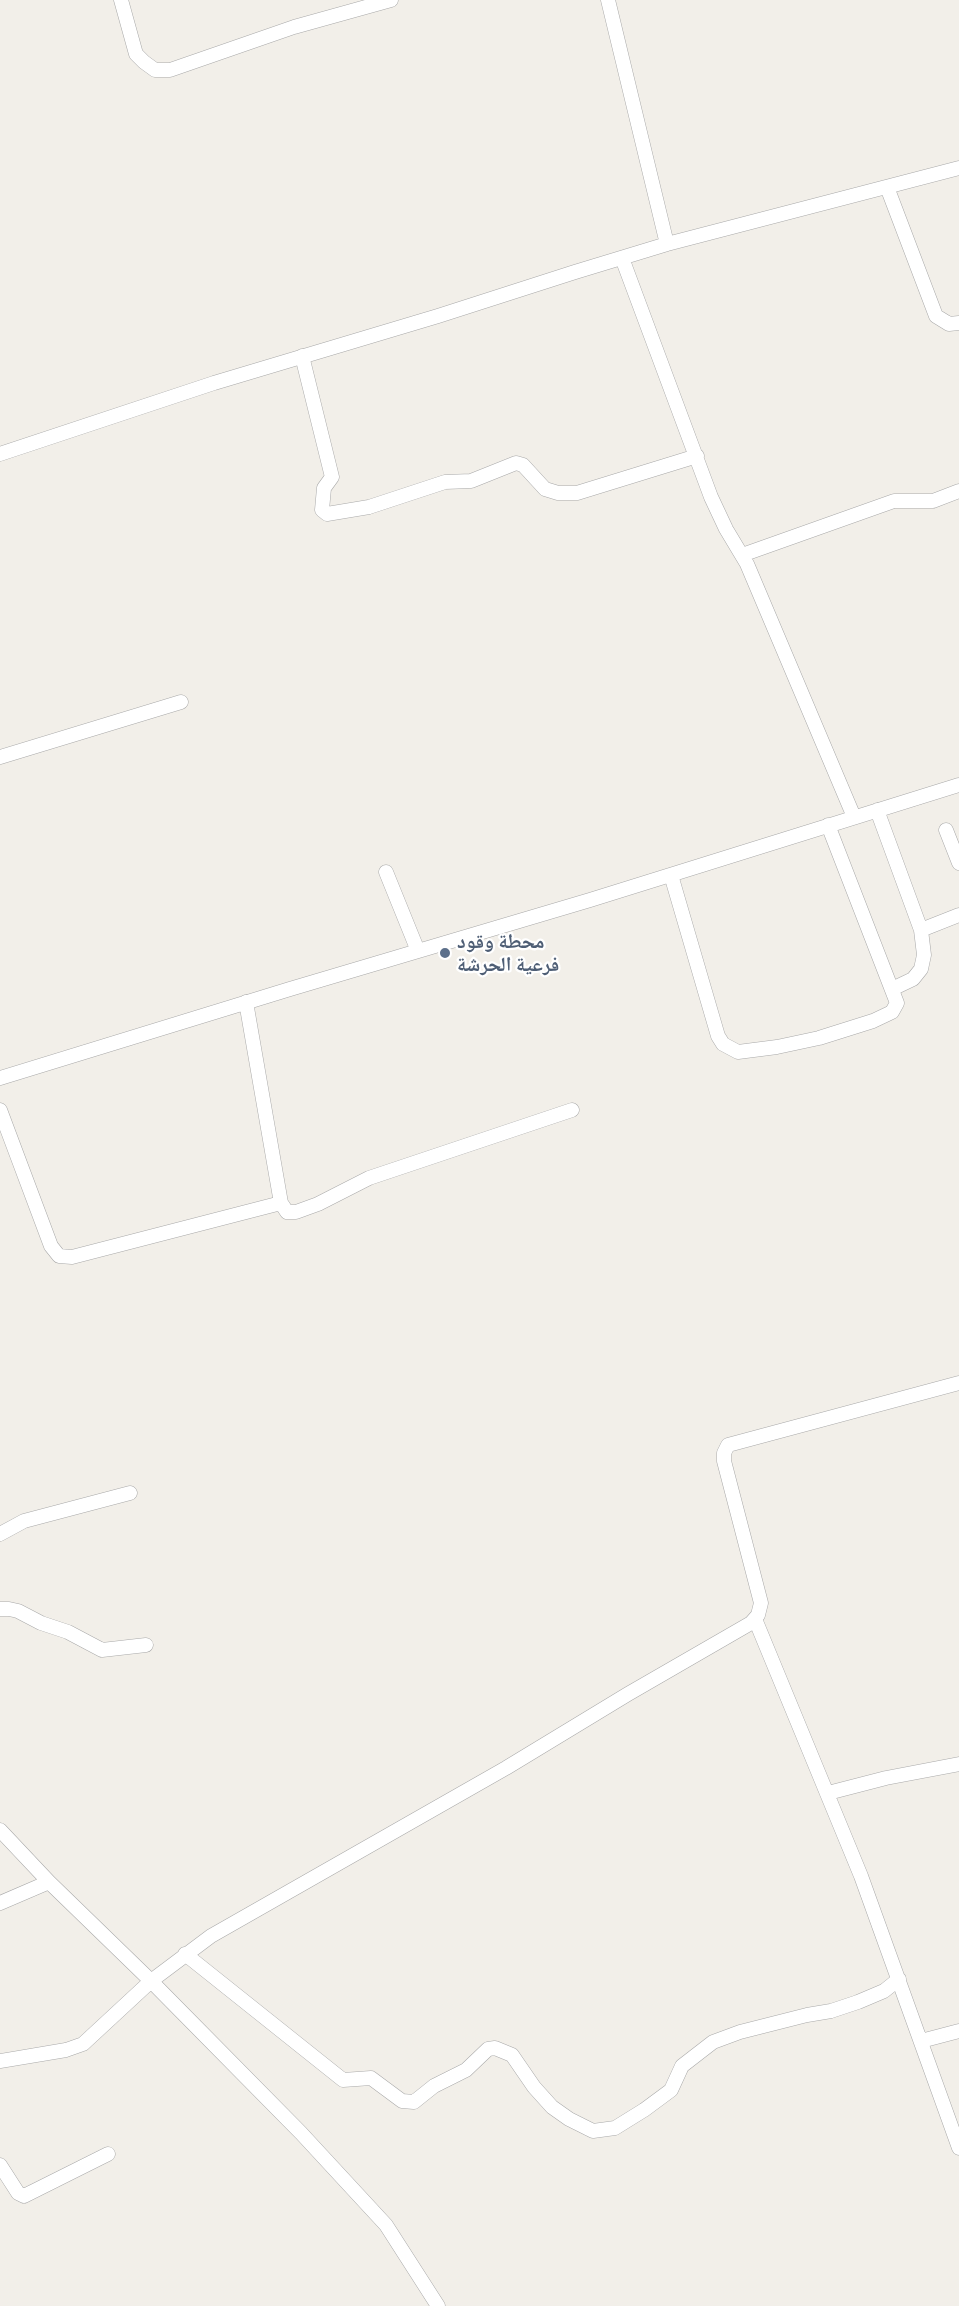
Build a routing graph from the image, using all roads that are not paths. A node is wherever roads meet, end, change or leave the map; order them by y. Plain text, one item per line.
1 (121, 0) edge
2 (391, 0) edge
3 (608, 0) edge
4 (959, 168) edge
5 (887, 187) junction
6 (667, 244) junction
7 (622, 258) junction
8 (959, 323) edge
9 (302, 356) junction
10 (0, 454) edge
11 (697, 456) junction
12 (959, 491) edge
13 (742, 555) junction
14 (181, 702) dead end
15 (0, 757) edge
16 (959, 785) edge
17 (877, 810) junction
18 (854, 817) junction
19 (828, 825) junction
20 (946, 830) dead end
21 (959, 863) edge
22 (386, 872) dead end
23 (671, 875) junction
24 (959, 915) edge
25 (921, 930) junction
26 (418, 951) junction
27 (892, 989) junction
28 (246, 1002) junction
29 (0, 1078) edge
30 (0, 1110) edge
31 (572, 1110) dead end
32 (5, 1138) edge
33 (281, 1203) junction
34 (959, 1383) edge
35 (130, 1493) dead end
36 (0, 1534) edge
37 (0, 1610) edge
38 (755, 1619) junction
39 (146, 1645) dead end
40 (959, 1764) edge
41 (828, 1793) junction
42 (0, 1830) edge
43 (49, 1882) junction
44 (0, 1903) edge
45 (185, 1954) junction
46 (899, 1978) junction
47 (152, 1981) junction
48 (959, 2031) edge
49 (921, 2041) junction
50 (0, 2061) edge
51 (959, 2148) edge
52 (108, 2154) dead end
53 (0, 2165) edge
54 (438, 2306) edge

1 - 2 street
3 - 6 street
4 - 5 street
5 - 6 street
5 - 8 street
6 - 7 street
7 - 9 street
7 - 11 street
9 - 10 street
9 - 11 street
11 - 13 street
12 - 13 street
13 - 18 street
14 - 15 street
16 - 17 street
17 - 18 street
17 - 25 street
18 - 19 street
19 - 23 street
19 - 27 street
20 - 21 street
22 - 26 street
23 - 26 street
23 - 27 street
24 - 25 street
25 - 27 street
26 - 28 street
28 - 29 street
28 - 33 street
30 - 32 street
31 - 33 street
32 - 33 street
34 - 38 street
35 - 36 street
37 - 39 street
38 - 41 street
38 - 45 street
40 - 41 street
41 - 46 street
42 - 43 street
43 - 44 street
43 - 47 street
45 - 46 street
45 - 47 street
46 - 49 street
47 - 50 street
47 - 54 street
48 - 49 street
49 - 51 street
52 - 53 street

